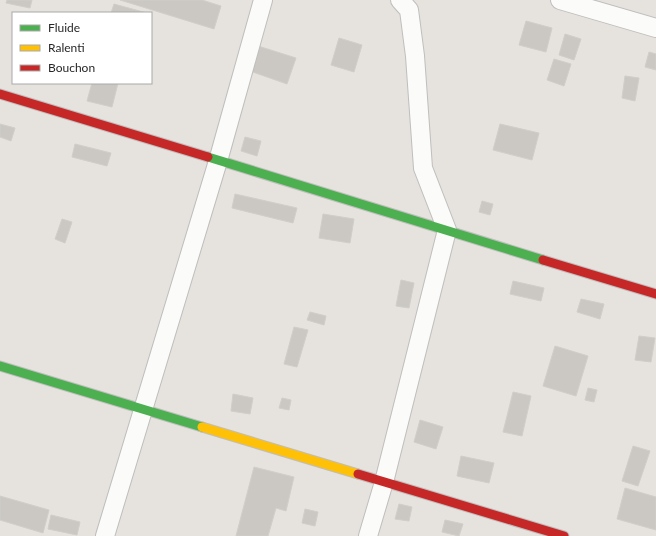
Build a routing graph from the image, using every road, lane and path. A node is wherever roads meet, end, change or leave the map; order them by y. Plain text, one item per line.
1 (263, 0) edge
2 (400, 0) edge
3 (560, 0) edge
4 (656, 28) edge
5 (0, 94) edge
6 (218, 161) junction
7 (447, 230) junction
8 (656, 294) edge
9 (0, 366) edge
10 (143, 409) junction
11 (384, 482) junction
12 (105, 536) edge
13 (368, 536) edge
14 (564, 536) edge

1 - 6 street
2 - 7 street
3 - 4 street
5 - 6 street
6 - 7 street
6 - 10 street
7 - 8 street
7 - 11 street
9 - 10 street
10 - 11 street
10 - 12 street
11 - 13 street
11 - 14 street

